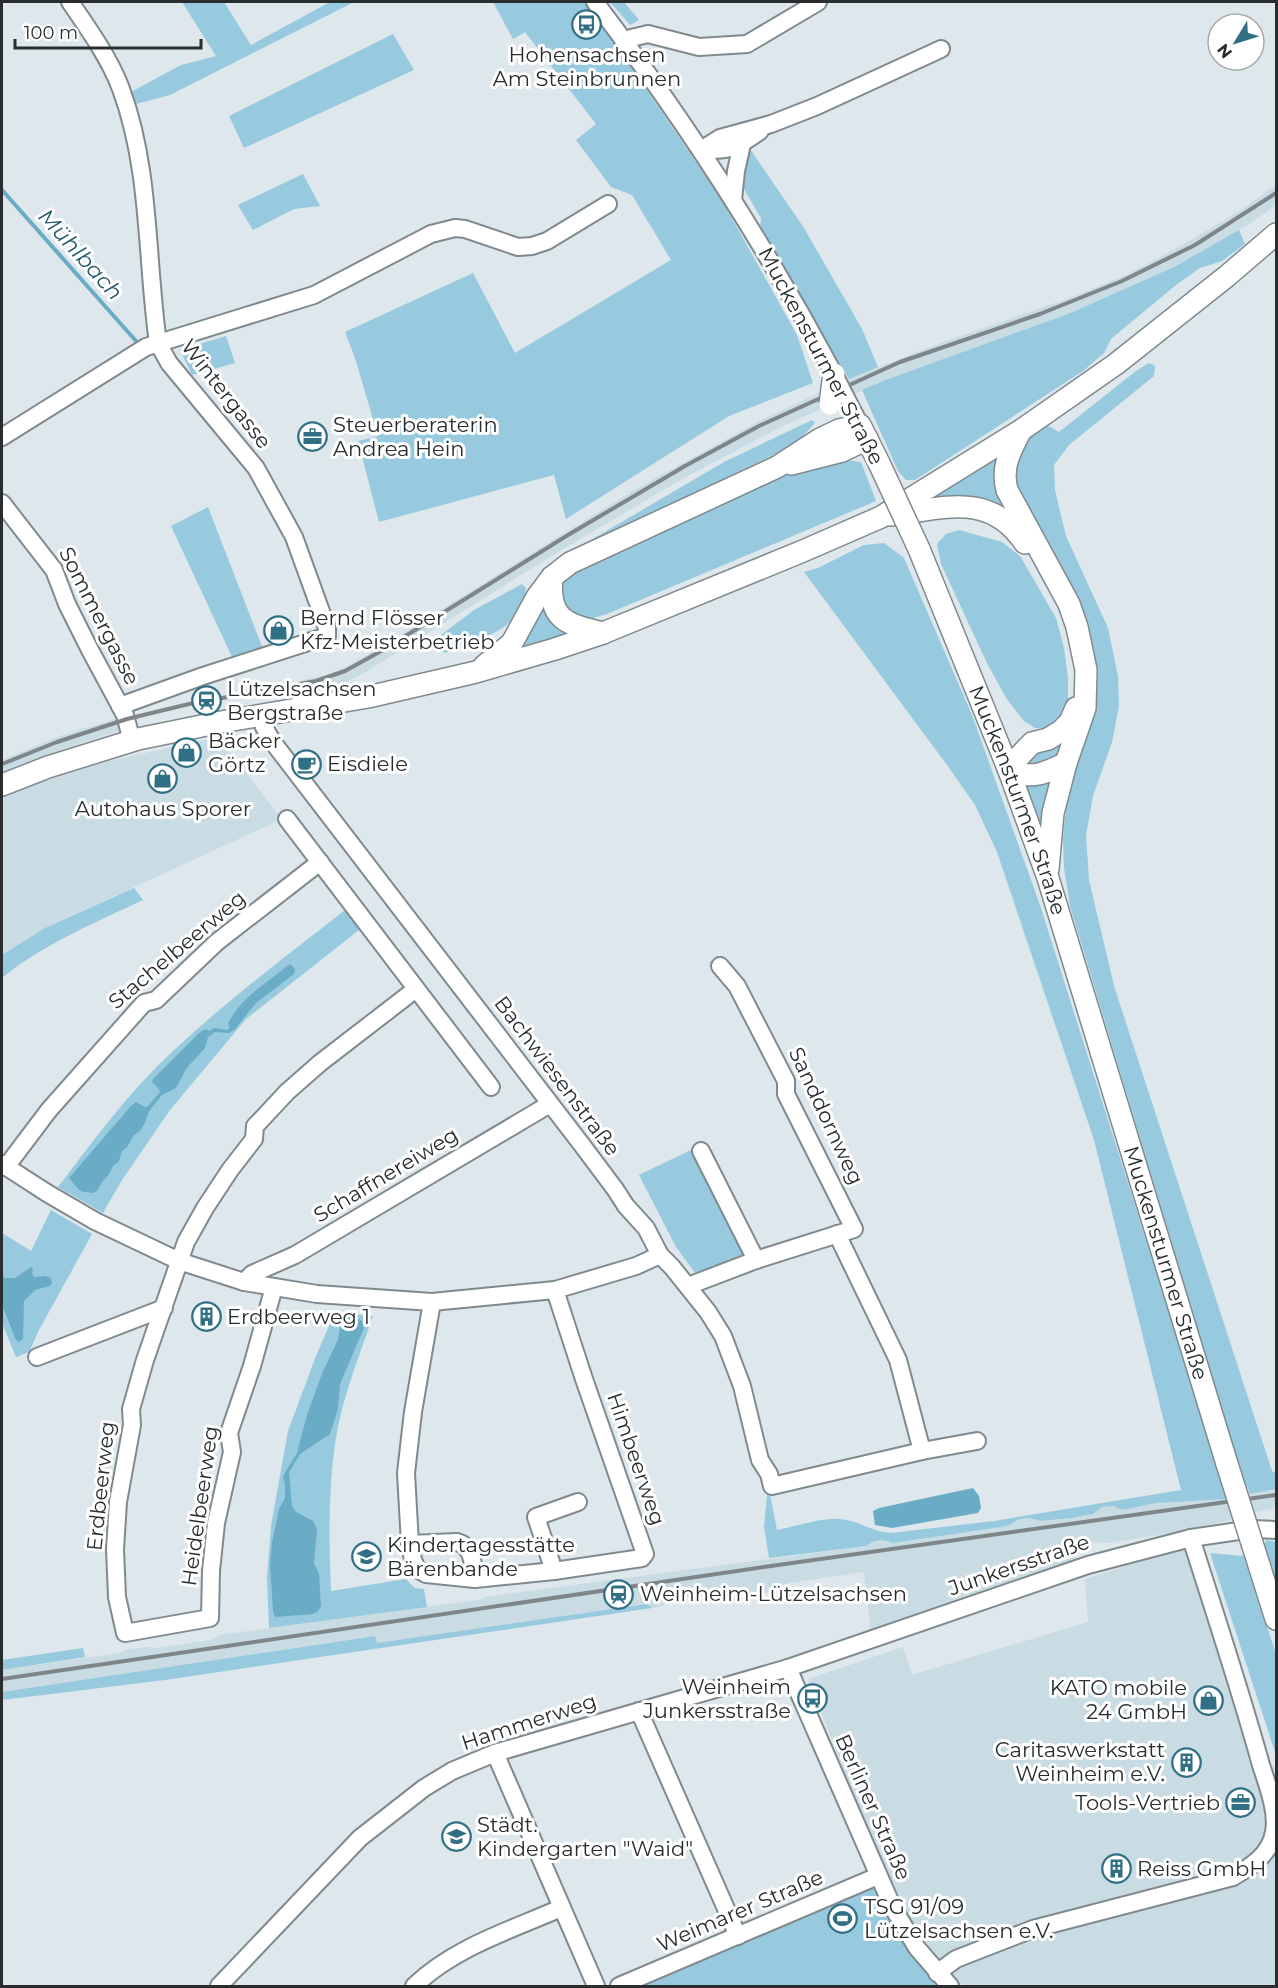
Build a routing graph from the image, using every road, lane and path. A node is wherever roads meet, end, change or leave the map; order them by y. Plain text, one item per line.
1 (70, 2) edge
2 (595, 2) edge
3 (818, 2) edge
4 (623, 40) junction
5 (940, 49) dead end
6 (771, 124) junction
7 (742, 144) junction
8 (701, 150) junction
9 (734, 200) junction
10 (608, 204) dead end
11 (1276, 234) edge
12 (158, 343) junction
13 (834, 374) joint
14 (837, 400) junction
15 (1020, 431) junction
16 (863, 432) junction
17 (2, 438) edge
18 (820, 439) junction
19 (777, 467) junction
20 (2, 503) edge
21 (881, 517) junction
22 (552, 578) junction
23 (603, 633) junction
24 (476, 672) junction
25 (120, 706) junction
26 (261, 715) junction
27 (992, 728) junction
28 (133, 735) junction
29 (1032, 743) junction
30 (1066, 763) junction
31 (1009, 771) junction
32 (2, 785) edge
33 (287, 819) dead end
34 (320, 862) junction
35 (1048, 878) junction
36 (720, 966) dead end
37 (416, 988) junction
38 (491, 1087) dead end
39 (550, 1104) junction
40 (701, 1151) dead end
41 (4, 1165) edge
42 (837, 1234) junction
43 (660, 1256) junction
44 (756, 1260) junction
45 (179, 1261) junction
46 (244, 1282) junction
47 (274, 1287) junction
48 (688, 1287) junction
49 (555, 1290) junction
50 (432, 1302) junction
51 (164, 1308) junction
52 (37, 1357) dead end
53 (977, 1441) dead end
54 (922, 1451) junction
55 (578, 1502) dead end
56 (1273, 1529) edge
57 (1191, 1538) junction
58 (410, 1544) junction
59 (554, 1570) junction
60 (475, 1579) junction
61 (1276, 1619) edge
62 (164, 1627) joint
63 (788, 1668) junction
64 (639, 1711) junction
65 (495, 1753) junction
66 (878, 1876) junction
67 (561, 1908) junction
68 (738, 1936) junction
69 (937, 1973) junction
70 (219, 1986) edge
71 (414, 1986) edge
72 (596, 1986) edge
73 (619, 1986) edge
74 (950, 1986) edge

1 - 12 street, Wintergasse
2 - 4 street, Muckensturmer Straße
3 - 4 street
4 - 8 street, Muckensturmer Straße
5 - 6 street
6 - 7 street
6 - 8 street
7 - 8 street
7 - 9 street
8 - 9 street, Muckensturmer Straße
9 - 13 street, Muckensturmer Straße
10 - 12 street
11 - 15 main road
12 - 17 street
12 - 25 street, Wintergasse
13 - 14 main road, bridge
14 - 16 street, Muckensturmer Straße
14 - 18 main road
15 - 21 main road
15 - 30 main road
16 - 18 main road
16 - 19 main road
16 - 27 main road, Muckensturmer Straße, bridge
18 - 19 main road
19 - 22 main road
20 - 25 street, Sommergasse
21 - 23 main road
21 - 29 main road
22 - 23 main road
22 - 24 main road
23 - 24 main road
24 - 26 main road
25 - 28 street, Sommergasse
26 - 28 main road
26 - 39 street, Bachwiesenstraße
27 - 29 main road
27 - 31 main road, Muckensturmer Straße
28 - 32 main road
29 - 31 main road
30 - 31 main road
30 - 35 main road
31 - 35 main road, Muckensturmer Straße
33 - 34 street
34 - 37 street
34 - 41 street, Stachelbeerweg
35 - 61 main road, Muckensturmer Straße, bridge
36 - 42 street, Sanddornweg
37 - 38 street
37 - 45 street, Erdbeerweg
39 - 43 street, Bachwiesenstraße
39 - 46 street, Schaffnereiweg
40 - 44 street
41 - 45 street
42 - 44 street
42 - 54 street
43 - 48 street, Bachwiesenstraße
43 - 49 street
44 - 48 street
45 - 46 street
45 - 51 street, Erdbeerweg
46 - 47 street
47 - 50 street
47 - 62 street, Heidelbeerweg
48 - 54 street, Bachwiesenstraße
49 - 50 street
49 - 59 street, Himbeerweg
50 - 58 street
51 - 52 street
51 - 62 street, Erdbeerweg
53 - 54 street
55 - 59 street
56 - 57 street, Junkersstraße
57 - 63 street, Junkersstraße
57 - 69 street
58 - 60 street, Himbeerweg
58 - 60 street
59 - 60 street, Himbeerweg
63 - 64 street, Hammerweg
63 - 66 street, Berliner Straße
64 - 65 street, Hammerweg
64 - 68 street
65 - 67 street
65 - 70 street, Hammerweg
66 - 68 street, Weimarer Straße
66 - 69 street, Berliner Straße
67 - 71 street
67 - 72 street
68 - 73 street, Weimarer Straße
69 - 74 street, Berliner Straße

